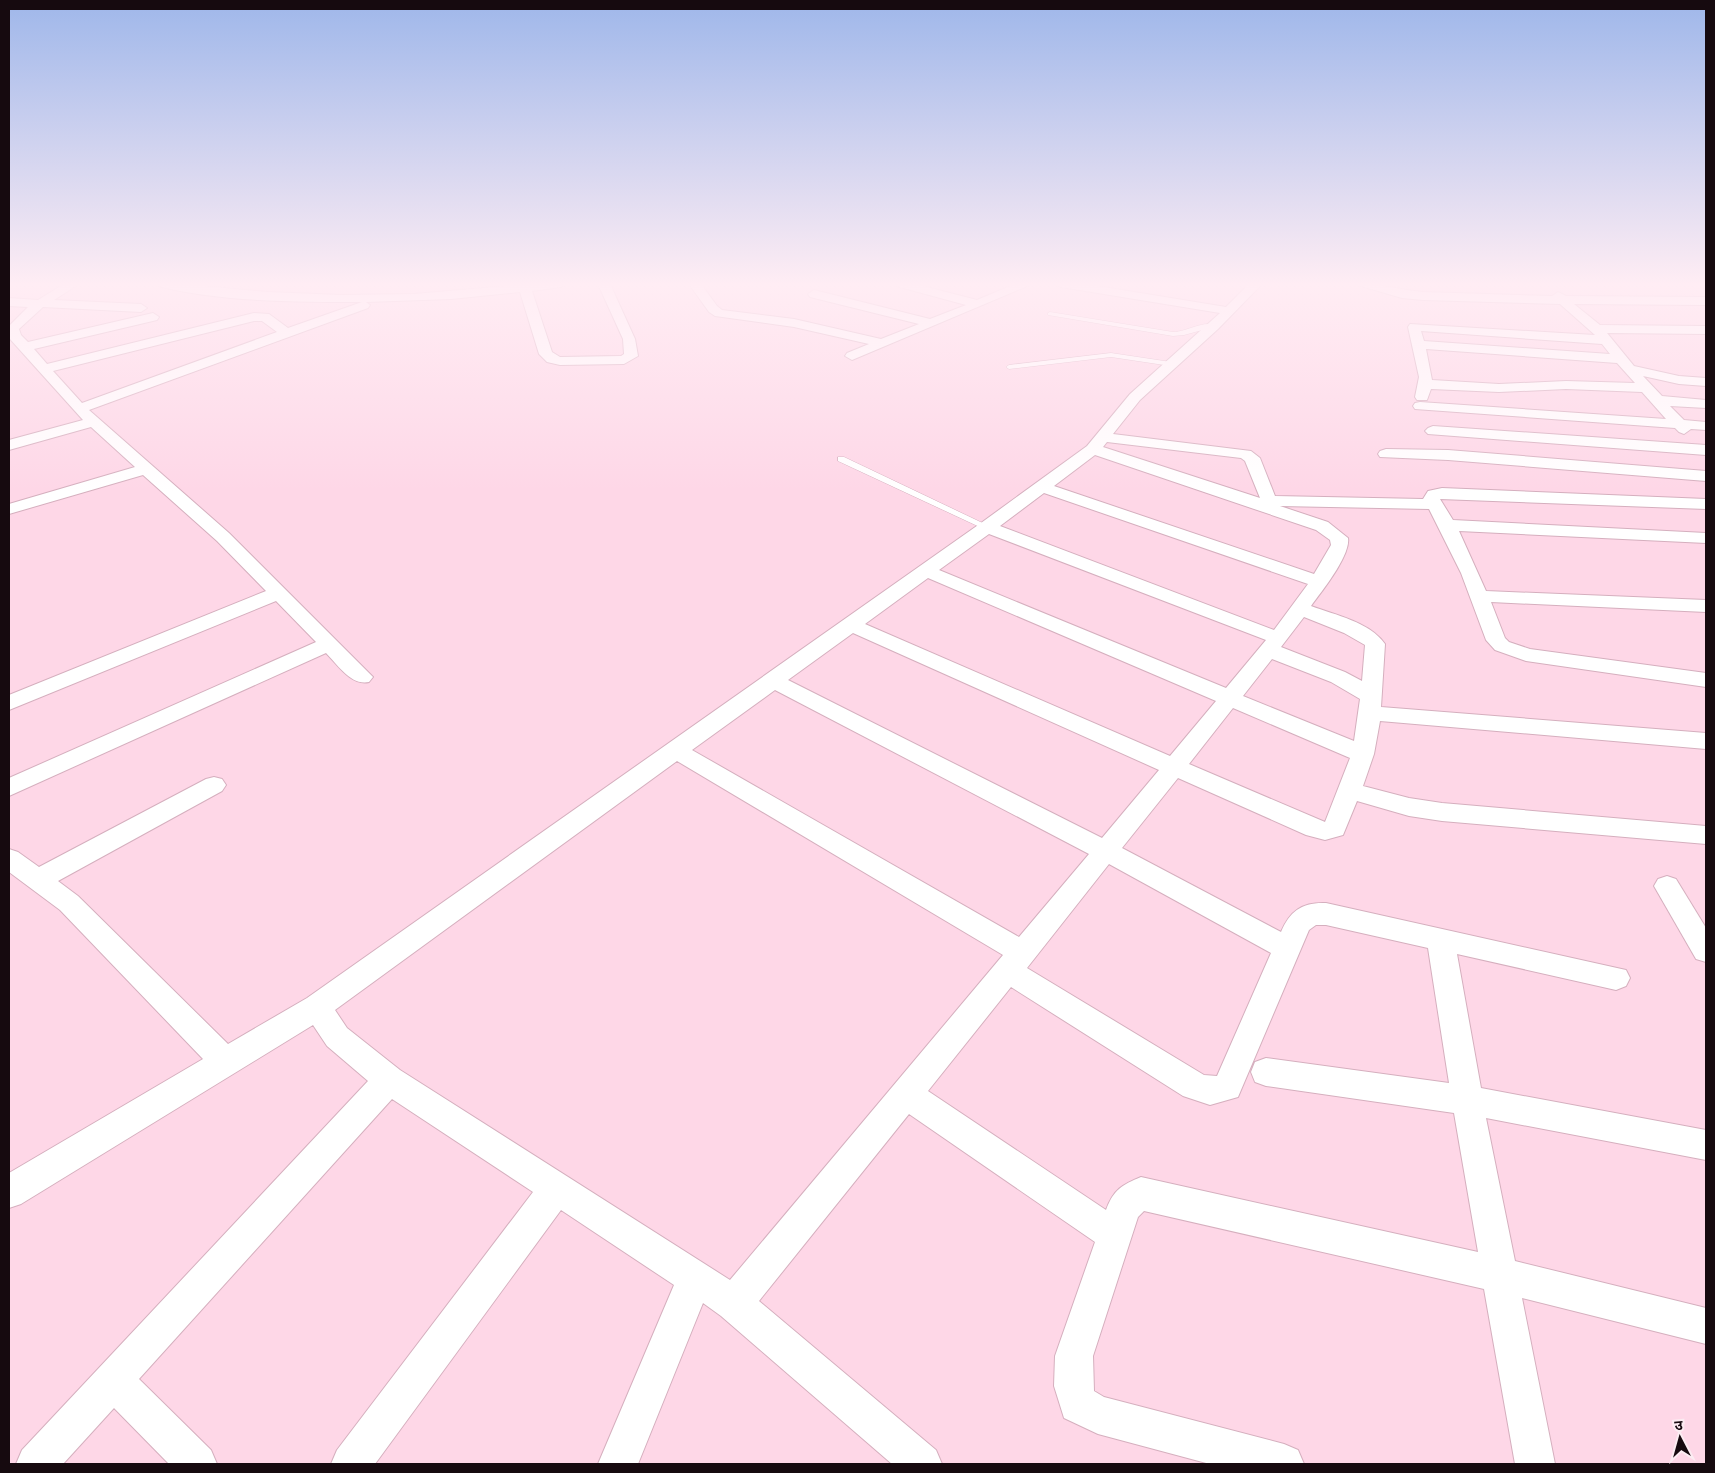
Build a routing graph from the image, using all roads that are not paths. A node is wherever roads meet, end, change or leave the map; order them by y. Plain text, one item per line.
1 (29, 353) edge
2 (107, 353) edge
3 (232, 353) edge
4 (546, 353) edge
5 (631, 353) edge
6 (859, 353) edge
7 (1184, 353) edge
8 (1420, 353) edge
9 (1502, 353) edge
10 (1616, 353) edge
11 (852, 356) dead end
12 (1172, 364) junction
13 (1625, 364) junction
14 (1009, 367) dead end
15 (43, 368) junction
16 (1706, 382) edge
17 (1425, 384) junction
18 (1645, 388) junction
19 (1656, 400) junction
20 (1706, 404) edge
21 (1420, 406) junction
22 (79, 409) junction
23 (93, 422) junction
24 (1679, 424) junction
25 (1706, 426) edge
26 (1433, 431) junction
27 (1098, 443) junction
28 (9, 445) edge
29 (1705, 451) edge
30 (1386, 454) dead end
31 (1448, 455) junction
32 (841, 459) dead end
33 (146, 469) junction
34 (1706, 476) edge
35 (1042, 487) junction
36 (1262, 503) junction
37 (1434, 504) junction
38 (1706, 504) edge
39 (9, 509) edge
40 (1447, 526) junction
41 (987, 527) junction
42 (1706, 538) edge
43 (926, 571) junction
44 (1319, 582) junction
45 (279, 593) junction
46 (1479, 596) junction
47 (1706, 606) edge
48 (1299, 608) junction
49 (851, 625) junction
50 (329, 644) junction
51 (1273, 644) junction
52 (362, 677) dead end
53 (772, 680) junction
54 (1706, 680) edge
55 (1228, 698) junction
56 (9, 703) edge
57 (1371, 705) junction
58 (1706, 741) edge
59 (675, 750) junction
60 (1363, 754) junction
61 (1174, 766) junction
62 (214, 785) dead end
63 (9, 788) edge
64 (1350, 791) junction
65 (1706, 835) edge
66 (1106, 851) junction
67 (9, 859) edge
68 (38, 880) junction
69 (1667, 886) dead end
70 (1441, 940) junction
71 (1287, 948) junction
72 (1706, 951) edge
73 (1014, 961) junction
74 (1616, 978) dead end
75 (317, 1007) junction
76 (226, 1062) junction
77 (1266, 1072) dead end
78 (389, 1080) junction
79 (906, 1094) junction
80 (1467, 1100) junction
81 (1706, 1145) edge
82 (556, 1189) junction
83 (9, 1192) edge
84 (1114, 1235) junction
85 (1500, 1275) junction
86 (695, 1278) junction
87 (734, 1303) junction
88 (1706, 1326) edge
89 (113, 1380) junction
90 (36, 1464) edge
91 (197, 1464) edge
92 (351, 1464) edge
93 (618, 1464) edge
94 (922, 1464) edge
95 (1284, 1464) edge
96 (1535, 1464) edge

1 - 15 street
2 - 15 street
3 - 22 street
4 - 5 street
6 - 11 street
7 - 12 street
8 - 17 street
9 - 13 street
10 - 13 street
12 - 14 lane
12 - 27 street
13 - 16 street
13 - 18 street
15 - 22 street
17 - 18 street
17 - 21 street
18 - 19 street
19 - 20 street
19 - 24 street
21 - 24 street
21 - 26 street
22 - 23 street
23 - 28 street
23 - 33 street
24 - 25 street
24 - 29 street
26 - 29 street
26 - 31 street
27 - 35 street
27 - 36 street
27 - 36 street
30 - 31 street
31 - 34 street
32 - 41 lane
33 - 39 street
33 - 45 street
35 - 41 street
35 - 44 street
36 - 37 street
36 - 44 street
37 - 38 street
37 - 40 street
40 - 42 street
40 - 46 street
41 - 43 street
41 - 51 street
43 - 49 street
43 - 55 street
44 - 48 street
45 - 50 street
45 - 56 street
46 - 47 street
46 - 54 street
48 - 51 street
48 - 57 street
49 - 53 street
49 - 61 street
50 - 52 street
50 - 63 street
51 - 55 street
51 - 57 street
53 - 59 street
53 - 66 street
55 - 60 street
55 - 61 street
57 - 58 street
57 - 60 street
59 - 73 street
59 - 75 street
60 - 64 street
61 - 64 street
61 - 66 street
62 - 68 street
64 - 65 street
66 - 71 street
66 - 73 street
67 - 68 street
68 - 76 street
69 - 72 street
70 - 71 street
70 - 74 street
70 - 80 street
71 - 73 street
73 - 79 street
75 - 76 street
75 - 78 street
76 - 83 street
77 - 80 street
78 - 82 street
78 - 89 street
79 - 84 street
79 - 87 street
80 - 81 street
80 - 85 street
82 - 86 street
82 - 92 street
84 - 85 street
84 - 95 street
85 - 88 street
85 - 96 street
86 - 87 street
86 - 93 street
87 - 94 street
89 - 90 street
89 - 91 street

